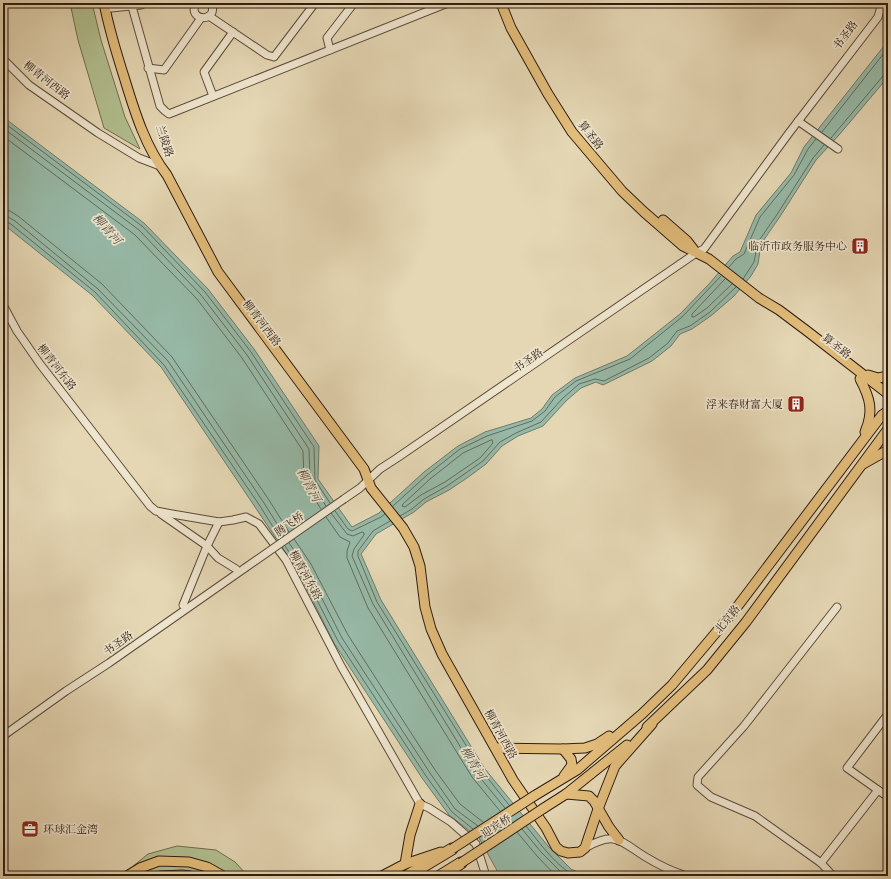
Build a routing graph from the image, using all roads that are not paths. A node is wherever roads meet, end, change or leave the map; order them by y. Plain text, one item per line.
1 (145, 3) edge
2 (196, 3) edge
3 (211, 3) edge
4 (315, 3) edge
5 (354, 3) edge
6 (448, 3) edge
7 (501, 3) edge
8 (507, 3) edge
9 (882, 3) edge
10 (131, 4) edge
11 (888, 4) edge
12 (108, 5) edge
13 (888, 8) edge
14 (209, 16) junction
15 (201, 18) junction
16 (233, 32) junction
17 (330, 50) junction
18 (3, 59) edge
19 (148, 68) junction
20 (213, 96) junction
21 (798, 121) junction
22 (837, 148) dead end
23 (160, 166) junction
24 (696, 253) junction
25 (3, 305) edge
26 (861, 376) junction
27 (888, 376) edge
28 (888, 394) edge
29 (888, 399) edge
30 (888, 411) edge
31 (888, 428) edge
32 (860, 444) junction
33 (888, 450) edge
34 (860, 466) junction
35 (368, 479) junction
36 (343, 498) joint
37 (156, 511) junction
38 (219, 522) junction
39 (207, 546) junction
40 (244, 566) junction
41 (236, 569) junction
42 (183, 605) junction
43 (837, 607) dead end
44 (642, 714) junction
45 (888, 714) edge
46 (652, 724) junction
47 (3, 731) edge
48 (3, 736) edge
49 (496, 748) junction
50 (563, 749) junction
51 (562, 779) junction
52 (878, 790) junction
53 (566, 794) junction
54 (534, 796) joint
55 (888, 797) edge
56 (420, 804) junction
57 (544, 808) joint
58 (598, 809) junction
59 (619, 840) junction
60 (585, 848) junction
61 (452, 849) junction
62 (407, 850) junction
63 (423, 858) junction
64 (461, 863) joint
65 (821, 863) junction
66 (405, 864) junction
67 (127, 876) edge
68 (160, 876) edge
69 (190, 876) edge
70 (223, 876) edge
71 (382, 876) edge
72 (408, 876) edge
73 (444, 876) edge
74 (486, 876) edge
75 (687, 876) edge
76 (833, 876) edge

1 - 10 street
2 - 15 street
3 - 14 street
4 - 16 street
5 - 17 street
6 - 17 street
7 - 24 main road, 算圣路
8 - 24 main road, 算圣路
9 - 11 street
9 - 13 street
9 - 21 street, 书圣路
9 - 24 street, 书圣路
10 - 12 street
10 - 19 street
12 - 23 main road, 兰陵路
14 - 15 street
14 - 16 street
15 - 19 street
16 - 20 street
17 - 20 street
18 - 23 street, 柳青河西路
19 - 20 street
21 - 22 street
21 - 24 street, 书圣路
23 - 35 main road, 柳青河西路
24 - 26 main road, 算圣路
24 - 35 street, 书圣路
25 - 37 street, 柳青河东路
26 - 27 main road
26 - 28 main road, 算圣路
26 - 29 main road, 算圣路
26 - 32 main road
30 - 32 main road, 北京路
31 - 34 main road, 北京路
32 - 44 main road, 北京路
33 - 34 main road
34 - 46 main road, 北京路
35 - 36 street, 书圣路
35 - 49 main road, 柳青河西路
36 - 40 street, 腾飞桥, bridge
37 - 38 street, 柳青河东路
37 - 39 street
38 - 39 street
38 - 56 street, 柳青河东路
39 - 41 street
39 - 42 street
40 - 41 street, 书圣路
40 - 48 street, 书圣路
41 - 42 street, 书圣路
42 - 47 street, 书圣路
43 - 65 street
44 - 50 main road
44 - 51 main road, 北京路
45 - 52 street
46 - 53 main road, 北京路
46 - 58 main road
49 - 50 main road
49 - 60 main road, 柳青河西路
50 - 51 main road
51 - 54 main road, 北京路
52 - 55 street
52 - 65 street
53 - 57 main road, 北京路
53 - 58 main road
54 - 61 main road, 迎宾桥, bridge
56 - 62 main road
56 - 74 street
57 - 64 main road, 迎宾桥, bridge
58 - 59 main road
58 - 60 main road
59 - 60 street, 柳青河西路
59 - 75 street
61 - 63 main road, 迎宾桥
61 - 72 highway
62 - 63 main road
62 - 66 main road
63 - 66 main road, 迎宾桥
64 - 73 highway
65 - 76 street
66 - 71 main road, 迎宾桥
67 - 70 main road
68 - 69 main road

